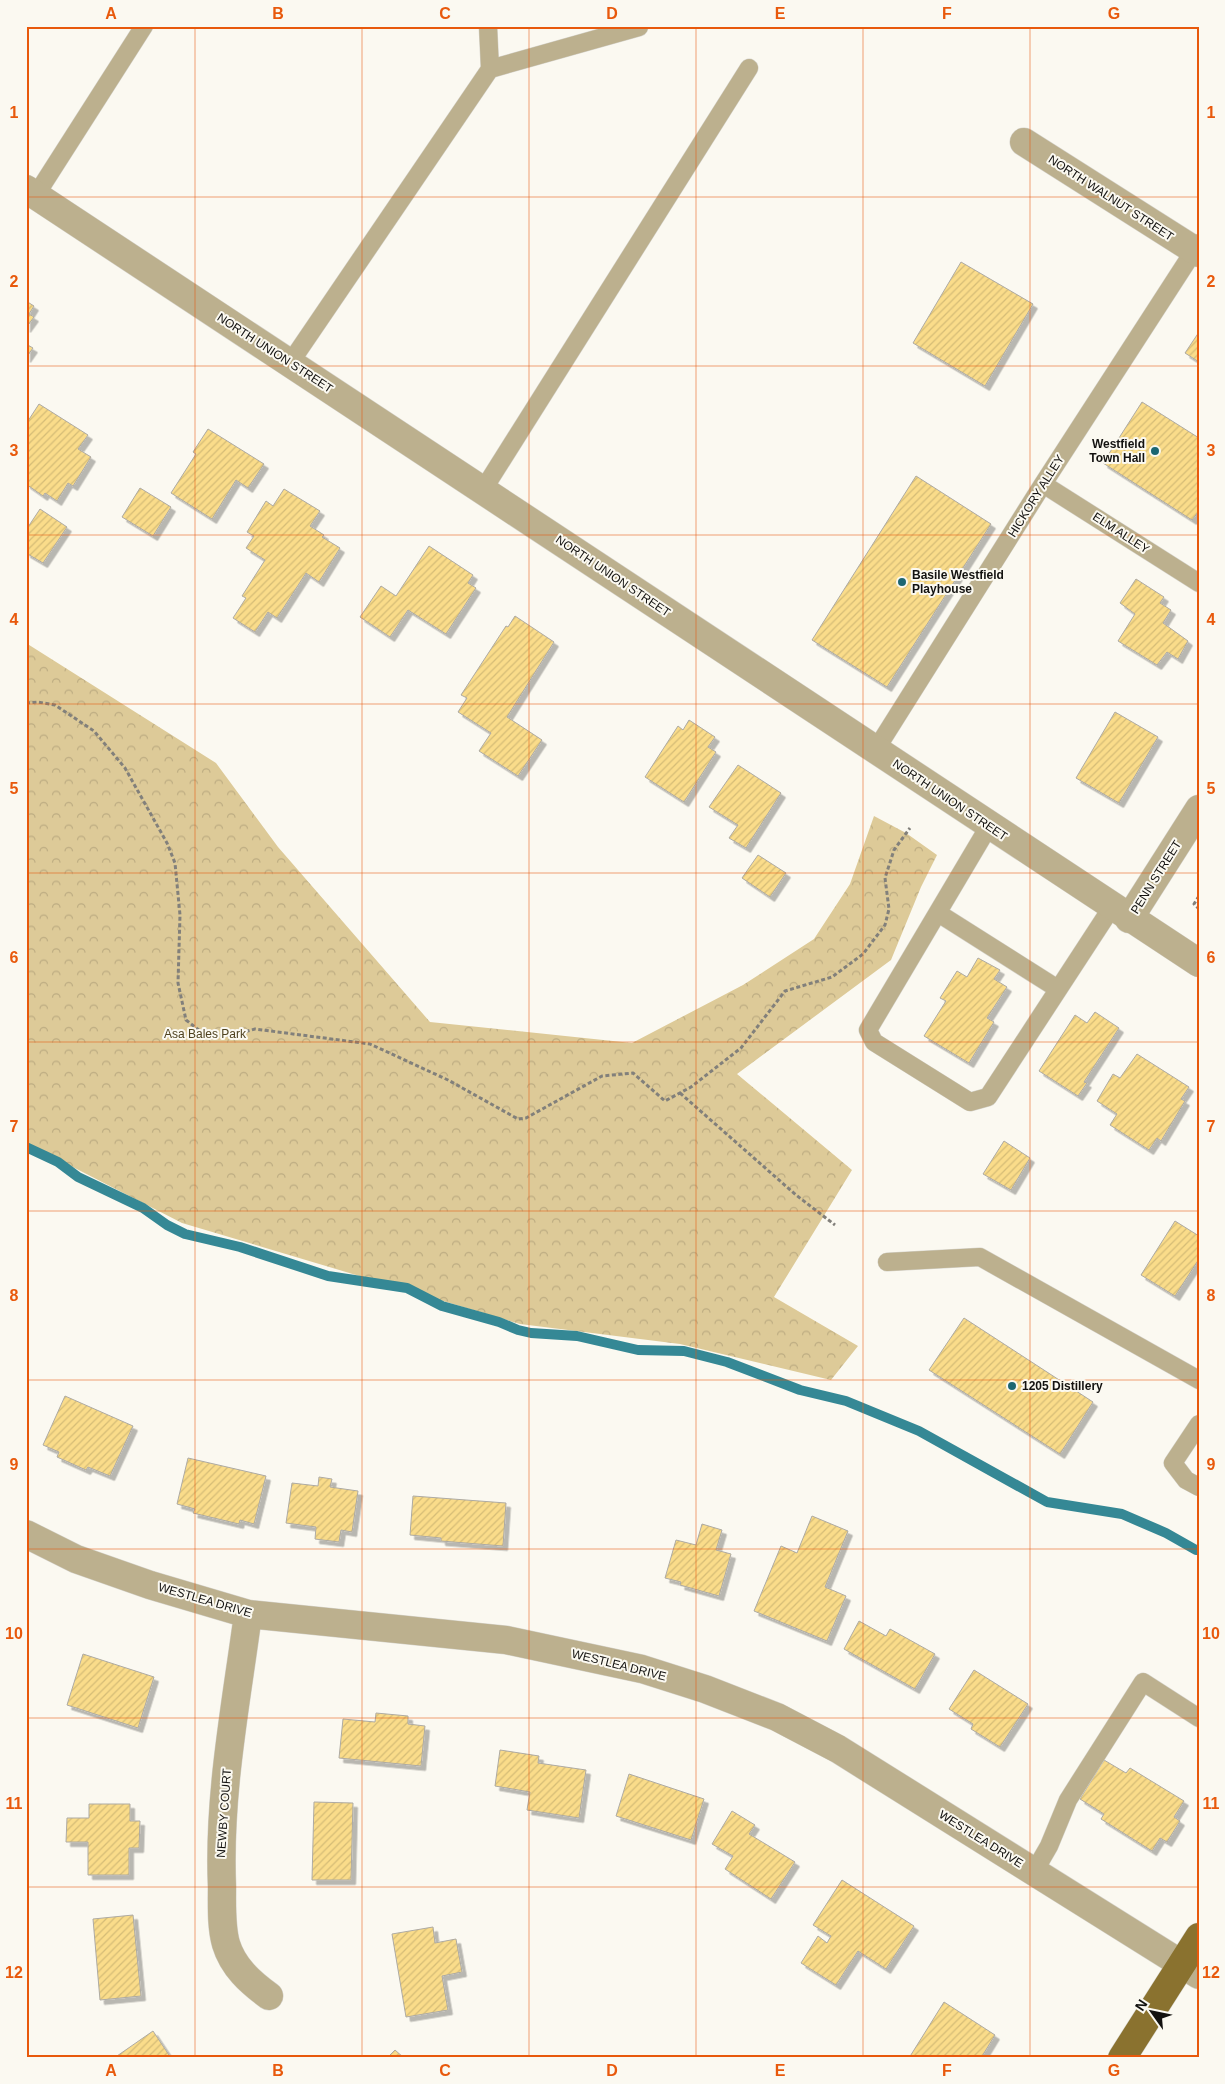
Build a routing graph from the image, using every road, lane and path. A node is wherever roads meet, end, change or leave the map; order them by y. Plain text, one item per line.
1 (144, 26) edge
2 (488, 26) edge
3 (639, 27) edge
4 (749, 68) dead end
5 (490, 69) junction
6 (1024, 142) dead end
7 (31, 192) edge
8 (1197, 249) edge
9 (290, 363) junction
10 (1043, 484) junction
11 (484, 490) junction
12 (1199, 583) edge
13 (26, 703) edge
14 (875, 751) junction
15 (1199, 809) edge
16 (989, 826) junction
17 (910, 828) dead end
18 (1199, 896) edge
19 (1199, 909) edge
20 (938, 913) junction
21 (1120, 913) junction
22 (1199, 963) edge
23 (1058, 989) junction
24 (680, 1093) junction
25 (835, 1225) dead end
26 (887, 1262) dead end
27 (1199, 1380) edge
28 (1199, 1424) edge
29 (1199, 1487) edge
30 (26, 1534) edge
31 (248, 1614) junction
32 (1199, 1718) edge
33 (1034, 1872) junction
34 (1199, 1937) edge
35 (1190, 1970) edge
36 (269, 1996) dead end
37 (1122, 2058) edge

1 - 7 lane
2 - 5 lane
3 - 5 lane
4 - 11 lane
5 - 9 lane
6 - 8 street, NORTH WALNUT STREET
7 - 9 street, NORTH UNION STREET
8 - 10 lane, HICKORY ALLEY
9 - 11 street, NORTH UNION STREET
10 - 12 lane, ELM ALLEY
10 - 14 lane, HICKORY ALLEY
11 - 14 street, NORTH UNION STREET
13 - 24 path
14 - 16 street, NORTH UNION STREET
15 - 21 street, PENN STREET
16 - 20 lane
16 - 21 street, NORTH UNION STREET
17 - 24 path
18 - 19 path
20 - 23 lane
20 - 23 lane
21 - 22 street, NORTH UNION STREET
21 - 23 lane
24 - 25 path
26 - 27 lane
28 - 29 lane
30 - 31 street, WESTLEA DRIVE
31 - 33 street, WESTLEA DRIVE
31 - 36 street, NEWBY COURT
32 - 33 lane
33 - 35 street, WESTLEA DRIVE
34 - 35 main road
35 - 37 main road

